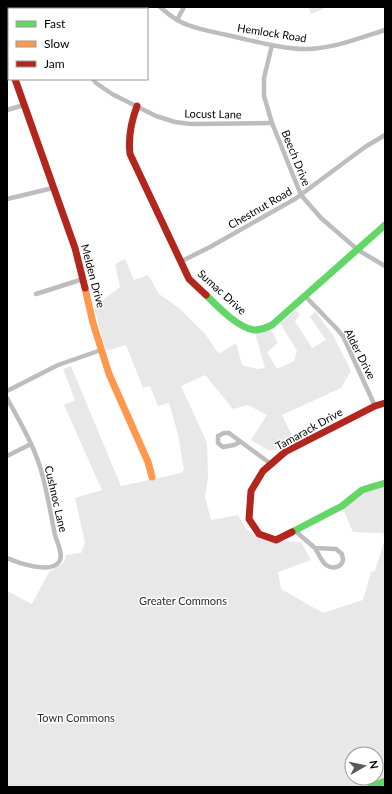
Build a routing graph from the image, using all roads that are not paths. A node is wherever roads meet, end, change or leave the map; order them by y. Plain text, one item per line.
1 (160, 7) edge
2 (184, 7) edge
3 (177, 20) junction
4 (385, 30) edge
5 (272, 44) junction
6 (15, 80) edge
7 (94, 80) edge
8 (24, 105) junction
9 (137, 106) junction
10 (7, 110) edge
11 (272, 123) junction
12 (385, 135) edge
13 (53, 188) junction
14 (301, 195) junction
15 (7, 199) edge
16 (385, 225) edge
17 (358, 250) junction
18 (180, 262) junction
19 (385, 266) edge
20 (83, 279) junction
21 (36, 294) dead end
22 (306, 296) junction
23 (101, 350) junction
24 (7, 392) edge
25 (7, 398) edge
26 (385, 403) edge
27 (375, 406) junction
28 (240, 442) junction
29 (31, 444) junction
30 (7, 456) edge
31 (271, 464) junction
32 (152, 477) dead end
33 (385, 483) edge
34 (294, 530) junction
35 (315, 548) junction
36 (7, 558) edge
37 (385, 781) edge
38 (371, 787) edge

1 - 3 street, Hemlock Road
2 - 3 street
3 - 5 street, Hemlock Road
4 - 5 street, Hemlock Road
5 - 11 street, Beech Drive
6 - 8 street, Melden Drive
7 - 9 street, Locust Lane
8 - 10 street
8 - 13 street, Melden Drive
9 - 11 street, Locust Lane
9 - 18 street, Sumac Drive
11 - 14 street, Beech Drive
12 - 14 street, Chestnut Road
13 - 15 street
13 - 20 street, Melden Drive
14 - 17 street, Beech Drive
14 - 18 street, Chestnut Road
16 - 17 street, Sumac Drive
17 - 19 street, Beech Drive
17 - 22 street, Sumac Drive
18 - 22 street, Sumac Drive
20 - 21 street
20 - 23 street, Melden Drive
22 - 27 street, Alder Drive
23 - 24 street
23 - 32 street, Melden Drive
25 - 29 street, Cushnoc Lane
26 - 27 street, Tamarack Drive
27 - 31 street, Tamarack Drive
28 - 28 street
28 - 31 street
29 - 30 street
29 - 36 street, Cushnoc Lane
31 - 34 street, Tamarack Drive
33 - 34 street, Tamarack Drive
34 - 35 street
35 - 35 street
37 - 38 street

